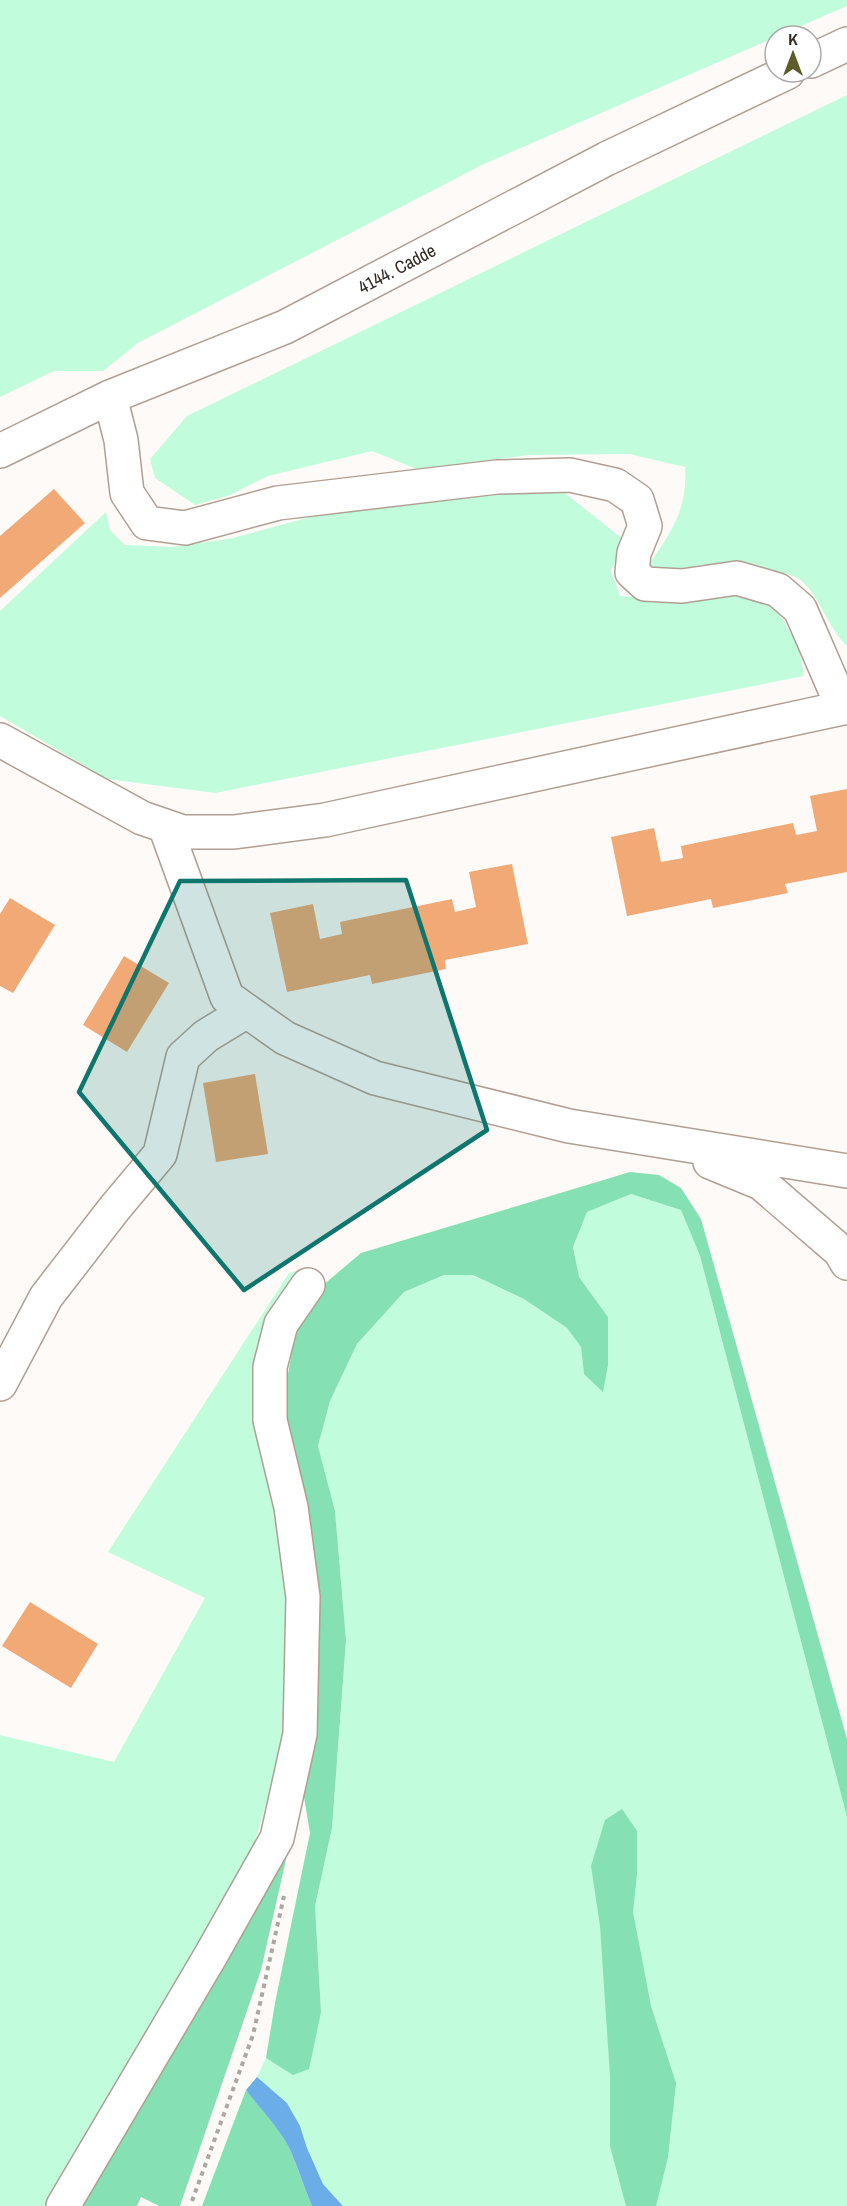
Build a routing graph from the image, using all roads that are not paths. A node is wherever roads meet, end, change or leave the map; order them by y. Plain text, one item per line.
1 (847, 44) edge
2 (823, 55) edge
3 (763, 84) edge
4 (110, 398) junction
5 (0, 451) edge
6 (845, 707) edge
7 (0, 740) edge
8 (165, 826) junction
9 (247, 1011) junction
10 (652, 1140) junction
11 (847, 1171) edge
12 (847, 1263) edge
13 (308, 1285) dead end
14 (0, 1384) edge
15 (63, 2206) edge

1 - 2 street
3 - 4 street, 4144. Cadde
4 - 5 street, 4144. Cadde
4 - 6 street
6 - 8 street
7 - 8 street
8 - 9 street
9 - 10 street
9 - 14 street
10 - 11 street
10 - 12 street
13 - 15 street

